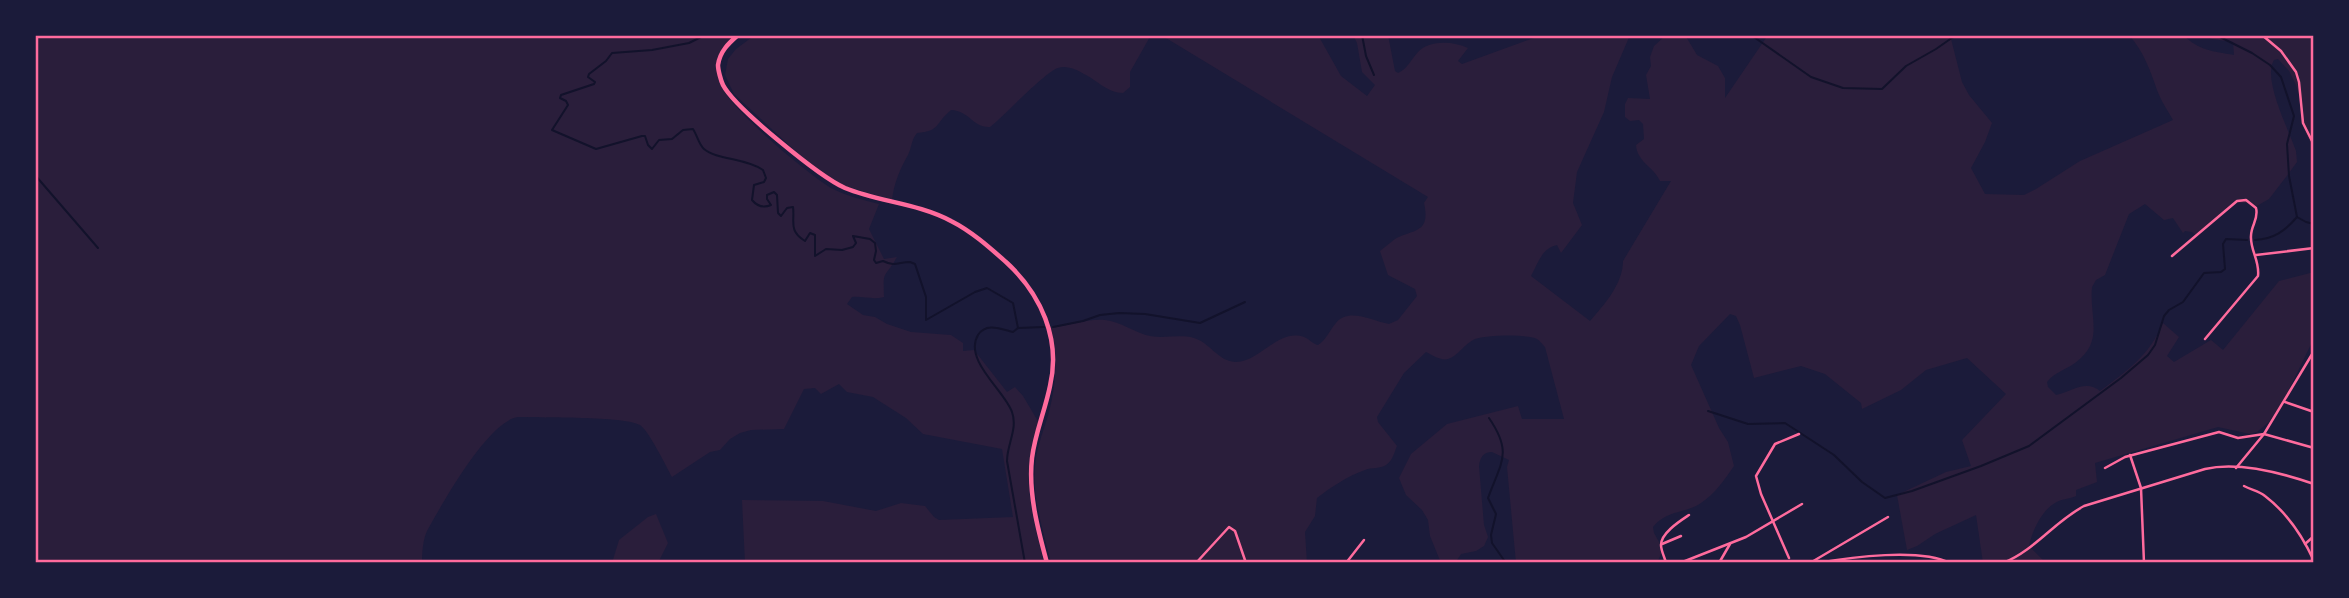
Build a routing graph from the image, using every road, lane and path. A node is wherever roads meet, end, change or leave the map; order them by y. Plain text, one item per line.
1 (738, 35) edge
2 (2262, 35) edge
3 (2314, 145) edge
4 (2314, 248) edge
5 (2256, 255) junction
6 (2172, 256) dead end
7 (2204, 339) dead end
8 (2314, 351) edge
9 (2285, 402) junction
10 (2314, 412) edge
11 (1799, 434) dead end
12 (2264, 434) junction
13 (2314, 448) edge
14 (2130, 456) junction
15 (2105, 468) dead end
16 (2236, 468) junction
17 (2314, 484) edge
18 (2244, 486) dead end
19 (2141, 488) junction
20 (1802, 504) dead end
21 (1689, 515) dead end
22 (1888, 517) dead end
23 (1773, 520) junction
24 (1681, 536) dead end
25 (2314, 536) edge
26 (1364, 540) dead end
27 (1661, 544) junction
28 (1730, 544) junction
29 (2305, 544) junction
30 (1789, 558) dead end
31 (2314, 561) edge
32 (2145, 562) edge
33 (1047, 563) edge
34 (1196, 563) edge
35 (1246, 563) edge
36 (1346, 563) edge
37 (1666, 563) edge
38 (1680, 563) edge
39 (1719, 563) edge
40 (1810, 563) edge
41 (1818, 563) edge
42 (1948, 563) edge
43 (2003, 563) edge

1 - 33 main road
2 - 3 street
4 - 5 street
5 - 6 street
5 - 7 street
8 - 9 street
9 - 10 street
9 - 12 street
11 - 23 street
12 - 13 street
12 - 14 street
12 - 16 street
14 - 15 street
14 - 19 street
16 - 17 street
16 - 19 street
18 - 29 street
19 - 32 street
19 - 43 street
20 - 23 street
21 - 27 street
22 - 40 street
23 - 28 street
23 - 30 street
24 - 27 street
25 - 29 street
26 - 36 street
27 - 37 street
28 - 38 street
28 - 39 street
29 - 31 street
34 - 35 street
41 - 42 street

